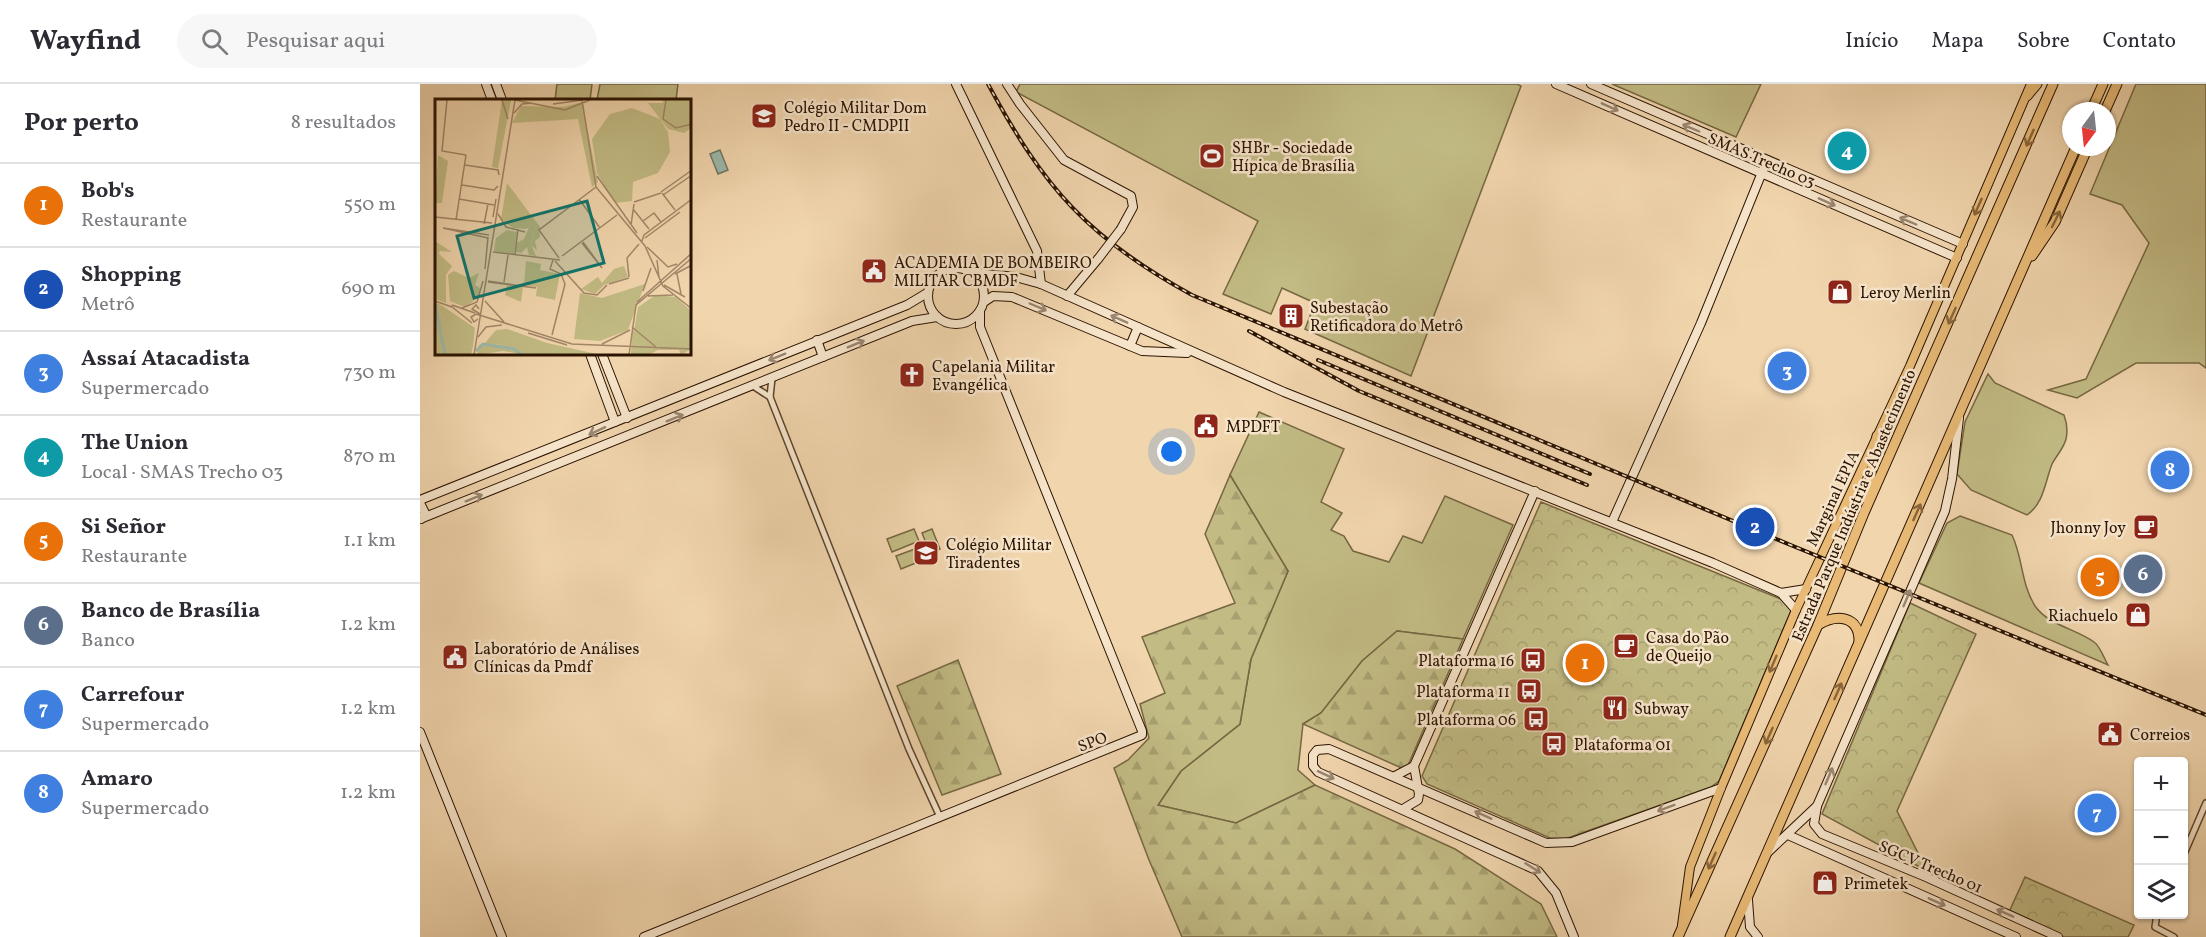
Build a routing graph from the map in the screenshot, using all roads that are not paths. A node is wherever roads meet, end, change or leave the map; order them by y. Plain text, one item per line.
1 (486, 84) edge
2 (496, 84) edge
3 (956, 84) edge
4 (1007, 84) edge
5 (1556, 84) edge
6 (1591, 84) edge
7 (2031, 84) edge
8 (2037, 84) edge
9 (2053, 84) edge
10 (2103, 84) edge
11 (2117, 84) edge
12 (2027, 96) junction
13 (492, 99) edge
14 (502, 99) edge
15 (2095, 102) edge
16 (2109, 102) edge
17 (1666, 117) junction
18 (1660, 129) junction
19 (2072, 156) edge
20 (2084, 156) edge
21 (1767, 160) junction
22 (1761, 174) junction
23 (1937, 234) junction
24 (1963, 244) junction
25 (1932, 247) junction
26 (1957, 258) junction
27 (2023, 267) junction
28 (974, 273) junction
29 (1041, 284) junction
30 (927, 293) junction
31 (1067, 296) junction
32 (984, 302) junction
33 (980, 311) junction
34 (937, 317) junction
35 (968, 321) junction
36 (980, 327) junction
37 (1138, 327) junction
38 (816, 340) junction
39 (1130, 346) junction
40 (1191, 353) junction
41 (591, 356) edge
42 (603, 356) edge
43 (823, 357) junction
44 (608, 368) junction
45 (598, 377) junction
46 (772, 378) junction
47 (753, 386) junction
48 (770, 397) junction
49 (639, 413) junction
50 (1960, 414) junction
51 (627, 418) junction
52 (615, 422) junction
53 (645, 430) junction
54 (1877, 436) junction
55 (555, 448) junction
56 (561, 463) junction
57 (1535, 492) junction
58 (420, 502) edge
59 (1864, 513) junction
60 (421, 519) edge
61 (1612, 522) junction
62 (1806, 589) junction
63 (1781, 593) junction
64 (1796, 610) junction
65 (1818, 625) junction
66 (1859, 642) junction
67 (420, 732) edge
68 (1414, 766) junction
69 (1395, 776) junction
70 (1418, 787) junction
71 (1721, 788) junction
72 (2206, 803) edge
73 (1816, 806) junction
74 (1403, 809) junction
75 (940, 817) junction
76 (1788, 835) junction
77 (1831, 840) junction
78 (2188, 845) edge
79 (1827, 852) junction
80 (1767, 853) junction
81 (1748, 896) junction
82 (2156, 919) edge
83 (1679, 934) edge
84 (2052, 936) edge
85 (502, 937) edge
86 (644, 937) edge
87 (1574, 937) edge
88 (1730, 937) edge
89 (1758, 937) edge
90 (2016, 937) edge
91 (2174, 937) edge

1 - 13 street
2 - 14 street
3 - 29 street
4 - 31 street, bridge
5 -> 18 street, SMAS Trecho 03
6 - 17 street, SMAS Trecho 03
7 - 12 main road, Marginal EPIA
8 - 12 highway
9 -> 59 highway, Estrada Parque Indústria e Abastecimento
10 - 15 highway
11 - 16 highway
12 -> 24 main road, Marginal EPIA
17 - 18 street
21 -> 17 street, SMAS Trecho 03
18 - 22 street, SMAS Trecho 03
19 - 27 highway
27 -> 20 highway
21 - 22 street
23 -> 21 street, SMAS Trecho 03
22 -> 25 street, SMAS Trecho 03
22 - 61 street
23 - 24 street, SMAS Trecho 03
23 - 25 street
24 - 26 main road, Marginal EPIA
25 - 26 street, SMAS Trecho 03
26 - 54 main road, Marginal EPIA
27 - 50 highway
28 - 29 street
28 - 30 street
28 - 32 street
29 - 31 street
30 - 34 street
30 - 38 street
37 -> 31 street
32 - 33 street
32 -> 39 street
33 - 35 street
33 - 36 street, SPO
34 - 35 street
43 -> 34 street
35 - 36 street
36 - 75 street, SPO
37 - 39 street
37 - 40 street
38 - 43 street
38 -> 49 street
39 - 40 street
40 - 57 street
41 - 45 street
42 - 44 street
43 - 46 street
44 - 45 street
44 - 51 street
45 - 52 street
46 - 47 street
46 - 48 street
47 - 48 street
53 -> 47 street
48 - 75 street
49 - 51 street
49 - 53 street
66 -> 50 highway
73 -> 50 street
51 - 52 street
52 -> 55 street
53 - 56 street
54 - 59 highway
54 - 62 main road, Marginal EPIA
55 - 56 street
55 - 58 street
60 -> 56 street
57 - 61 street
57 - 68 street
58 - 60 street
59 - 65 highway, Estrada Parque Indústria e Abastecimento
61 - 63 street
62 - 63 street
62 - 64 main road, Marginal EPIA
63 - 64 street
64 -> 71 main road, Marginal EPIA
65 - 66 highway
65 -> 83 highway, Estrada Parque Indústria e Abastecimento
80 -> 66 highway
67 - 85 street
68 - 69 street
68 - 70 street
69 - 70 street
69 -> 74 street
71 -> 70 street
70 - 74 street
71 - 83 main road, Marginal EPIA
72 - 78 street
73 - 76 street
73 - 77 street
74 -> 87 street
75 - 86 street, SPO
76 - 79 street, SGCV Trecho 01
76 - 80 street
77 - 79 street
84 -> 77 street, SGCV Trecho 01
79 -> 90 street, SGCV Trecho 01
80 - 81 highway
81 - 88 highway
81 - 89 street
82 - 91 street

